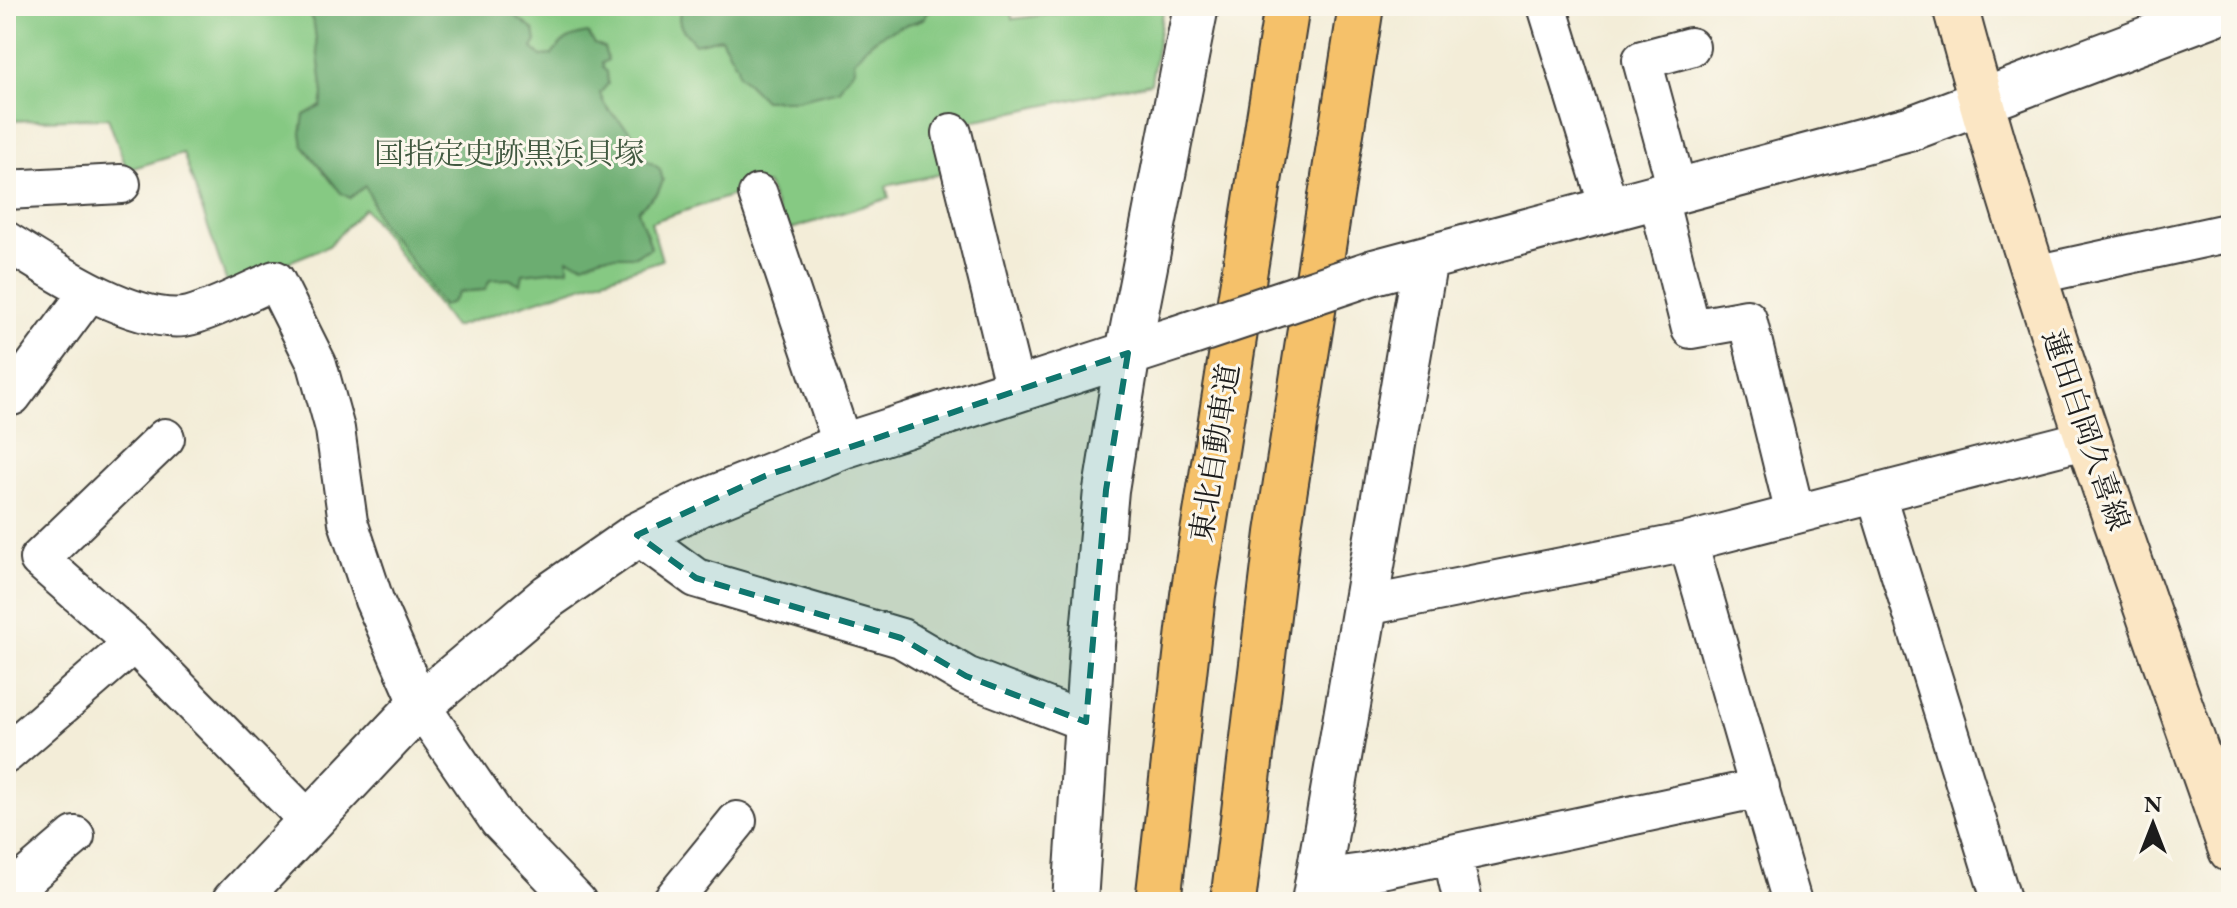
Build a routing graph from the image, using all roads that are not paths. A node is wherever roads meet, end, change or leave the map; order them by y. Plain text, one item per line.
1 (1196, 6) edge
2 (1287, 6) edge
3 (1361, 6) edge
4 (1547, 6) edge
5 (1955, 6) edge
6 (2231, 7) edge
7 (1690, 47) dead end
8 (1980, 101) junction
9 (952, 133) dead end
10 (121, 184) dead end
11 (6, 190) edge
12 (1667, 192) junction
13 (758, 194) dead end
14 (1609, 207) junction
15 (2231, 232) edge
16 (6, 241) edge
17 (1425, 259) junction
18 (2034, 275) junction
19 (89, 292) junction
20 (1128, 353) junction
21 (1015, 389) junction
22 (12, 396) dead end
23 (165, 438) dead end
24 (2088, 439) junction
25 (843, 446) junction
26 (1876, 495) junction
27 (1795, 514) junction
28 (637, 535) junction
29 (1688, 542) junction
30 (1366, 606) junction
31 (134, 643) junction
32 (420, 705) junction
33 (1086, 722) junction
34 (6, 754) edge
35 (1760, 788) junction
36 (309, 821) junction
37 (737, 821) dead end
38 (75, 836) dead end
39 (2231, 850) edge
40 (1452, 854) junction
41 (1316, 890) edge
42 (6, 895) edge
43 (234, 902) edge
44 (577, 902) edge
45 (671, 902) edge
46 (1075, 902) edge
47 (1158, 902) edge
48 (1233, 902) edge
49 (1463, 902) edge
50 (1792, 902) edge
51 (2002, 902) edge

1 - 20 street
2 - 47 highway, 東北自動車道
3 - 48 highway
4 - 14 street
5 - 8 main road, 蓮田白岡久喜線
6 - 8 street
7 - 12 street
8 - 12 street
8 - 18 main road, 蓮田白岡久喜線
9 - 21 street
10 - 11 street
12 - 14 street
12 - 27 street
13 - 25 street
14 - 17 street
15 - 18 street
16 - 19 street
17 - 20 street, bridge
17 - 30 street
18 - 24 main road, 蓮田白岡久喜線
19 - 22 street
19 - 32 street
20 - 21 street
20 - 33 street
21 - 25 street
23 - 31 street
24 - 26 street
24 - 39 main road, 蓮田白岡久喜線
25 - 28 street
26 - 27 street
26 - 51 street
27 - 29 street
28 - 32 street
28 - 33 street
29 - 30 street
29 - 35 street
30 - 41 street
31 - 34 street
31 - 36 street
32 - 36 street
32 - 44 street
33 - 46 street
35 - 40 street
35 - 50 street
36 - 43 street
37 - 45 street
38 - 42 street
40 - 41 street
40 - 49 street

